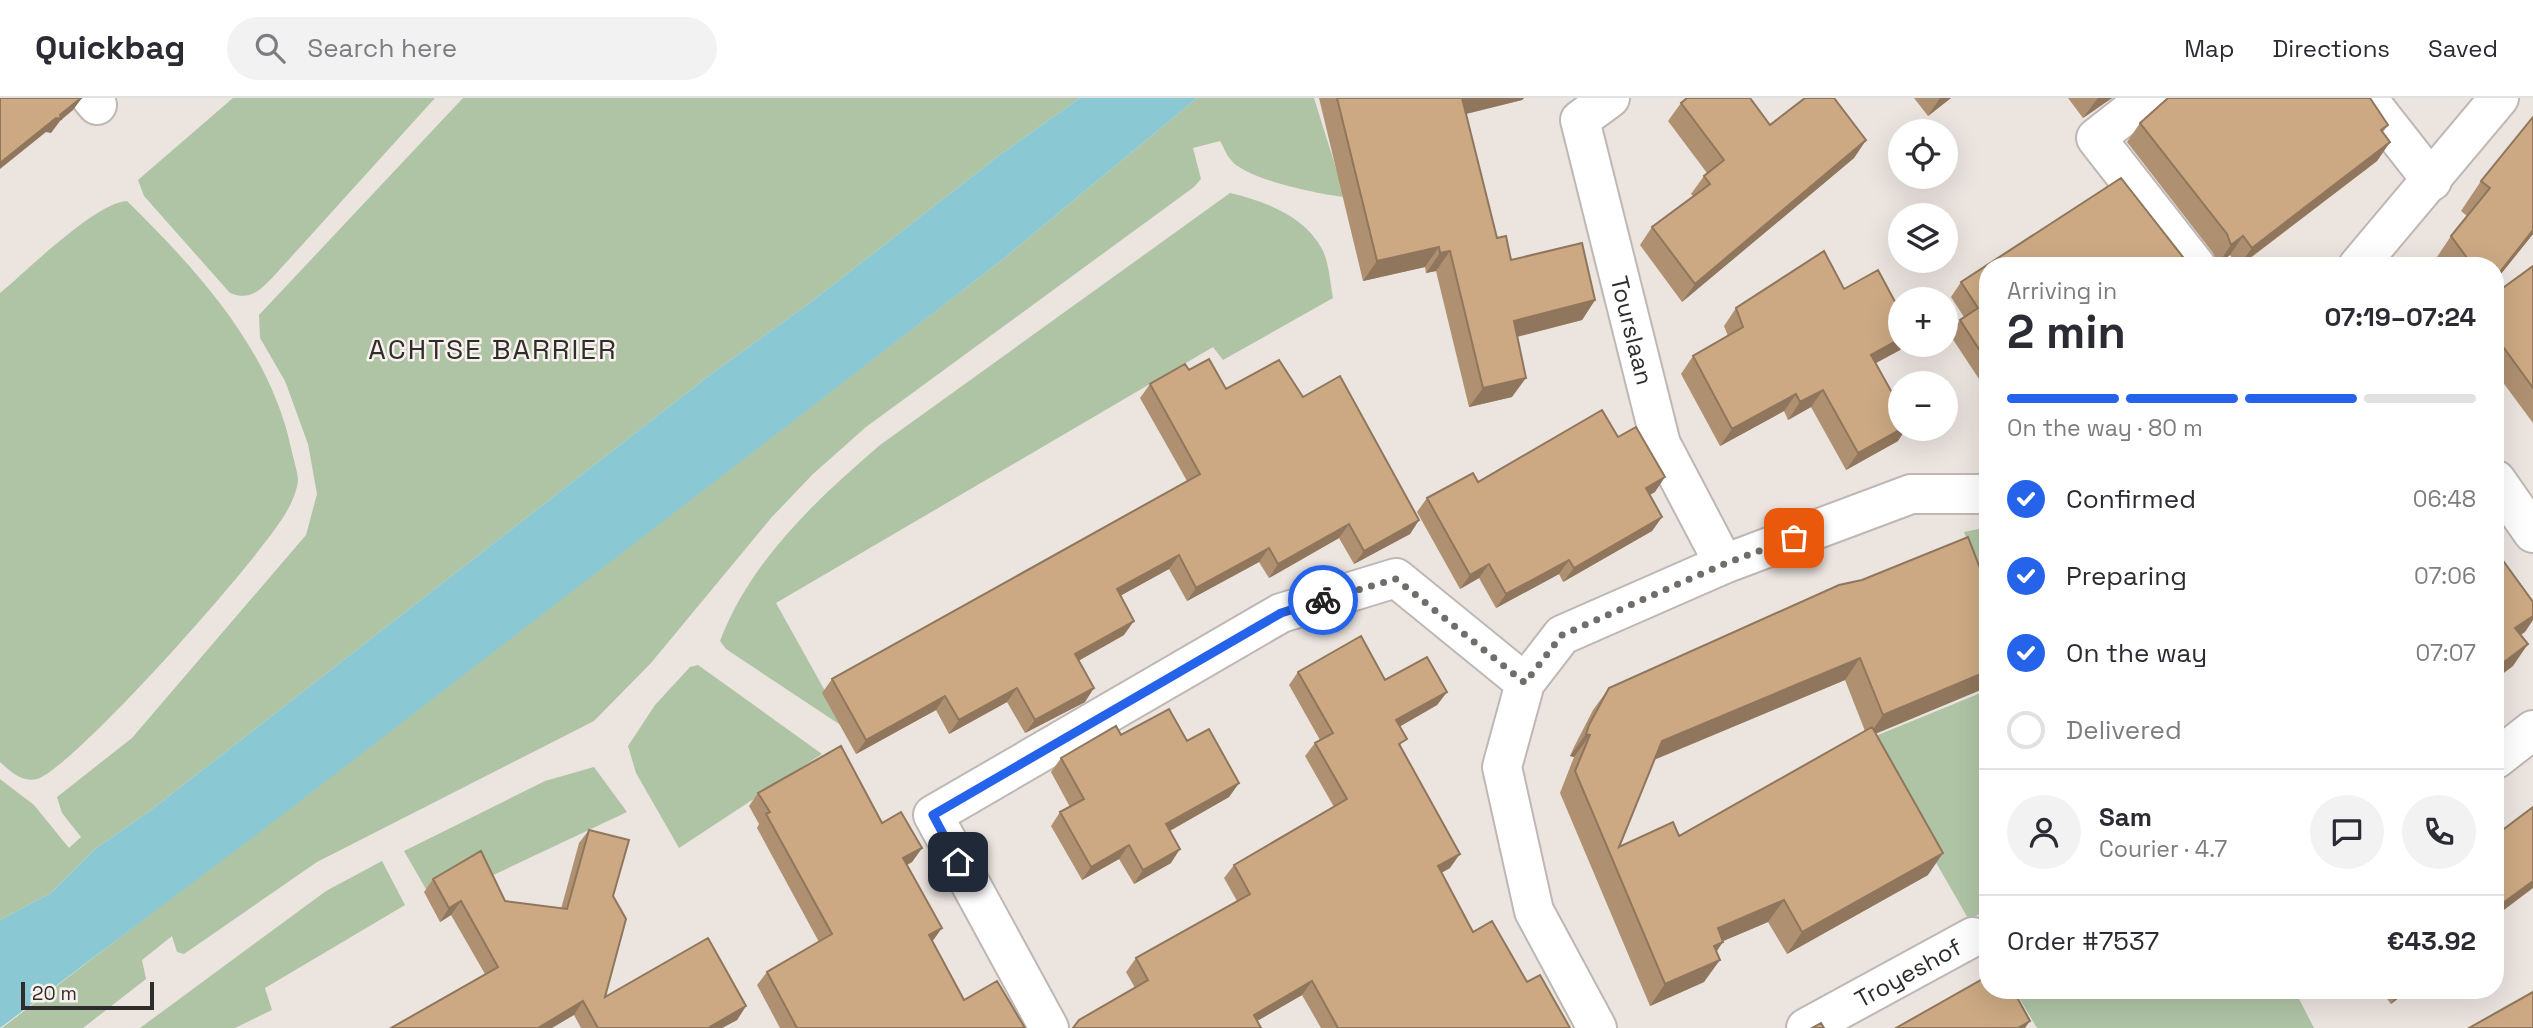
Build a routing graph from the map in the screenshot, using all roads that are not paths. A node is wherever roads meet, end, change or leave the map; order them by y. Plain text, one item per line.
1 (1610, 98) edge
2 (2147, 98) edge
3 (2367, 98) edge
4 (2499, 98) edge
5 (2432, 181) junction
6 (2189, 257) edge
7 (2366, 257) edge
8 (2504, 491) edge
9 (1979, 494) edge
10 (2533, 533) edge
11 (1724, 564) junction
12 (1525, 683) junction
13 (2533, 730) edge
14 (2504, 753) edge
15 (1973, 937) dead end
16 (1049, 1028) edge
17 (1597, 1028) edge
18 (1806, 1028) edge

1 - 11 street, Tourslaan
2 - 6 street
3 - 5 street
4 - 5 street
5 - 7 street
8 - 10 street
9 - 11 street
11 - 12 street
12 - 16 street
12 - 17 street
13 - 14 street
15 - 18 street, Troyeshof

